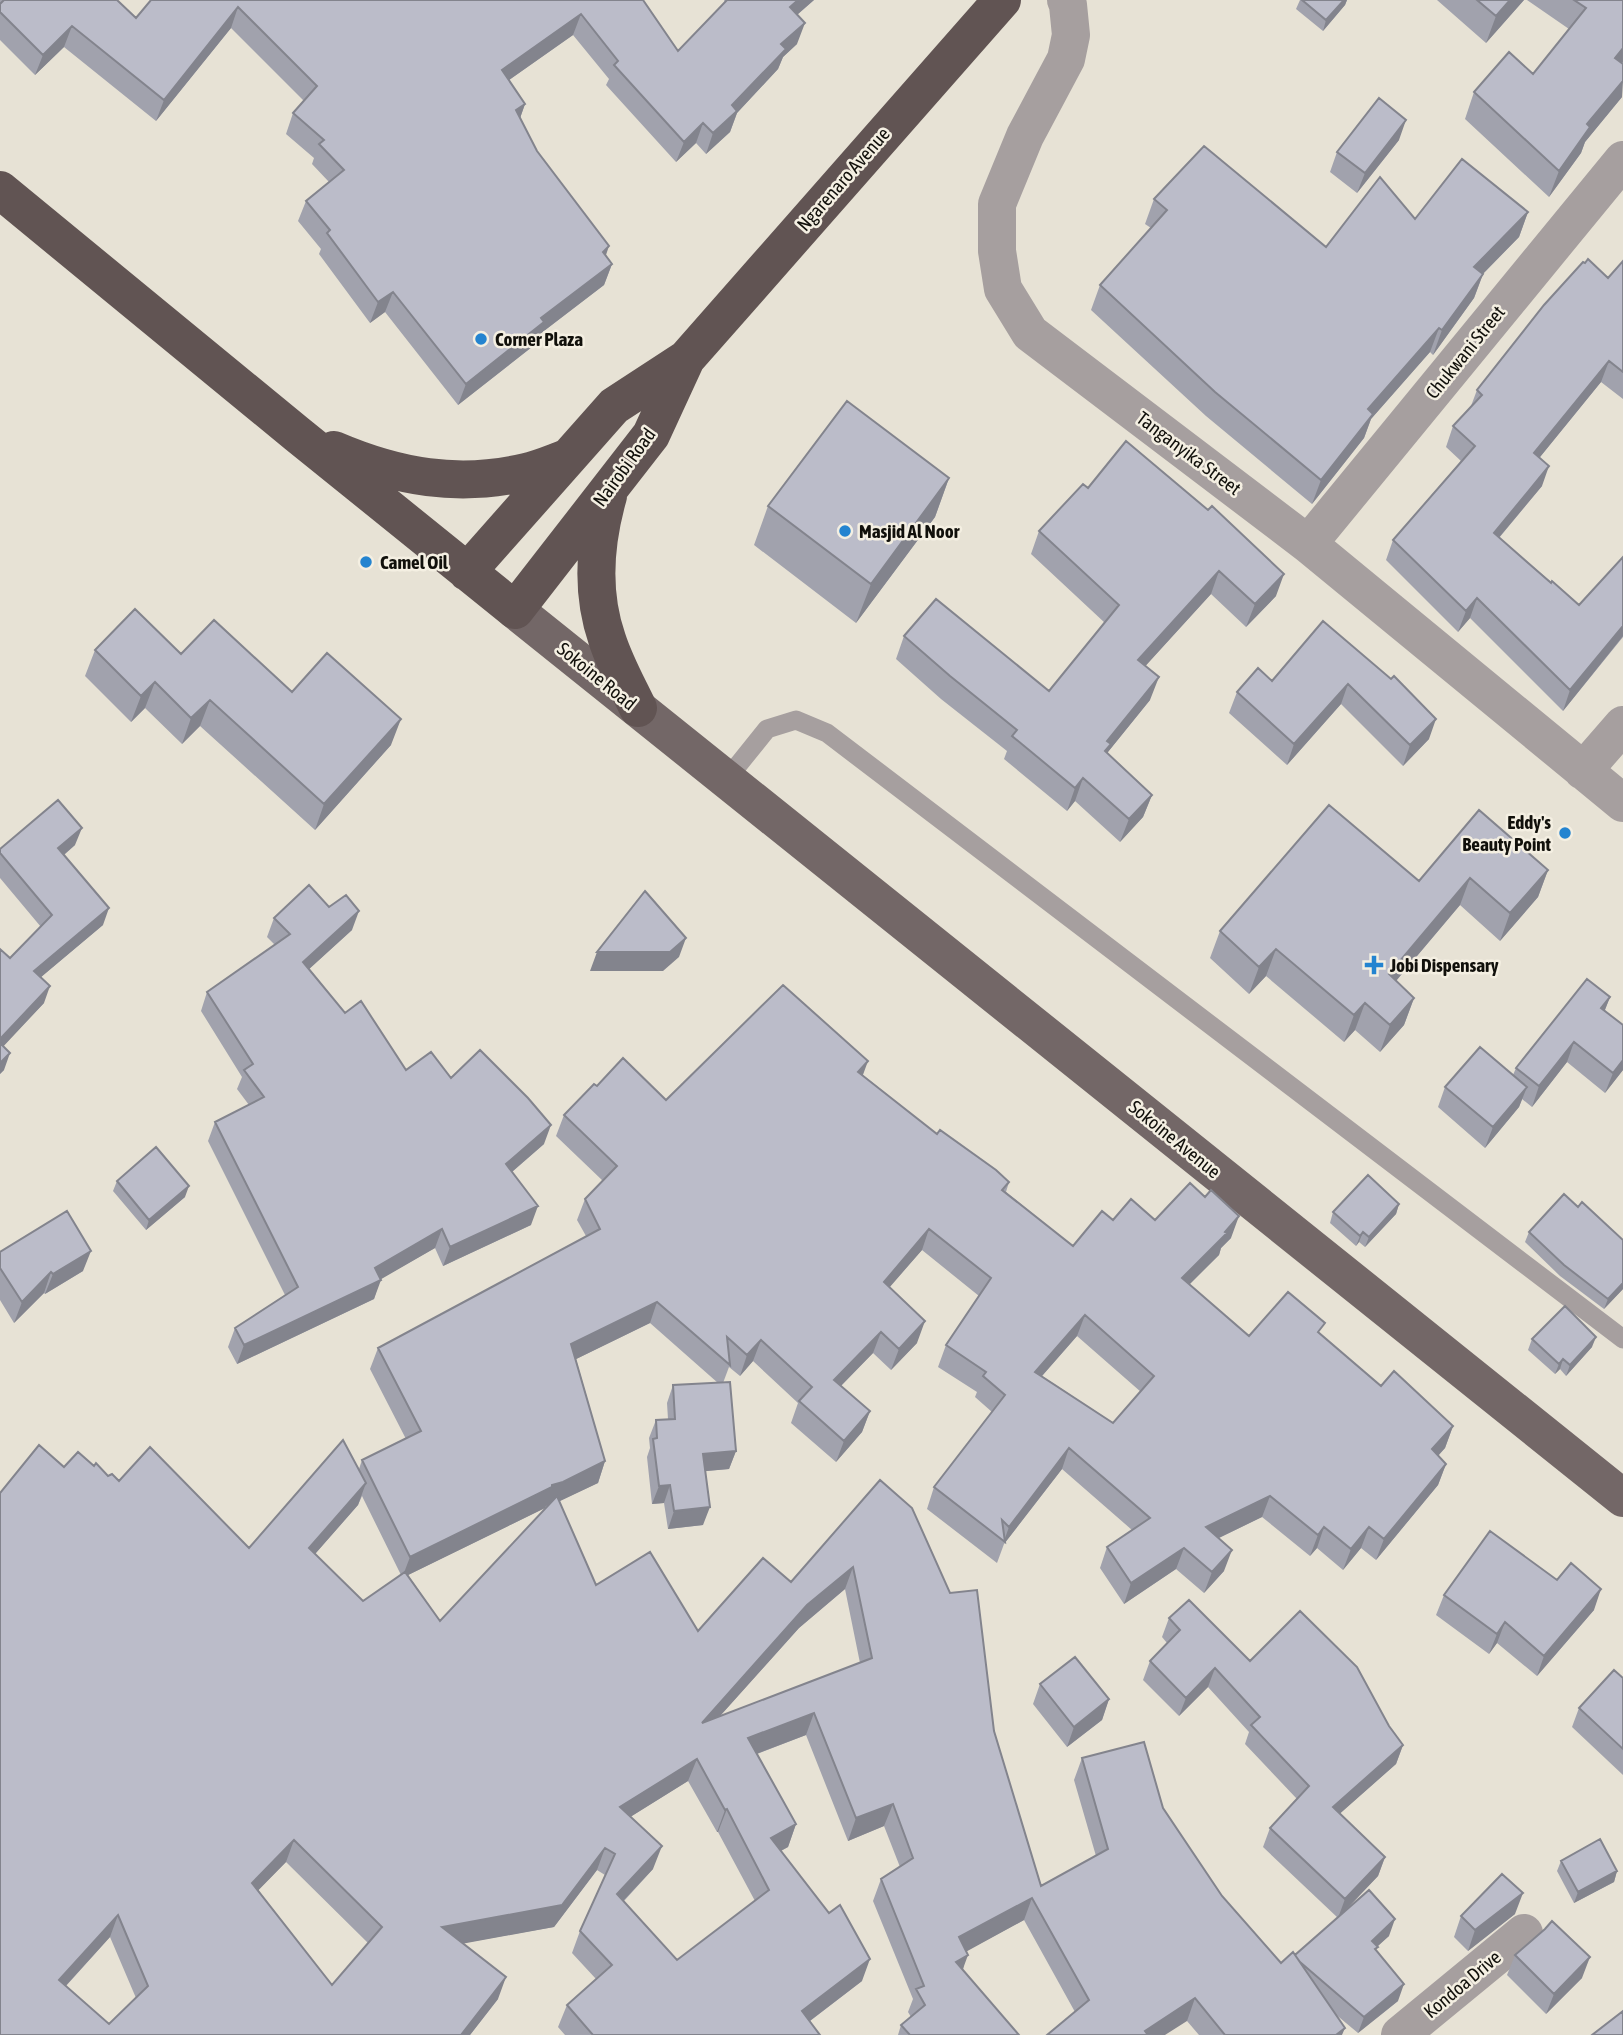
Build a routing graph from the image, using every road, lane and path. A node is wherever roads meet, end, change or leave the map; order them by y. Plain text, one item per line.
1 (1002, 0) edge
2 (1066, 0) edge
3 (1623, 160) edge
4 (0, 190) edge
5 (686, 359) junction
6 (297, 434) junction
7 (567, 458) junction
8 (611, 487) junction
9 (1308, 544) junction
10 (467, 572) junction
11 (515, 610) junction
12 (638, 708) junction
13 (1623, 725) edge
14 (1583, 771) junction
15 (726, 780) junction
16 (1623, 803) edge
17 (1623, 1339) edge
18 (1623, 1498) edge
19 (1524, 1933) dead end
20 (1401, 2035) edge

1 - 5 highway, Ngarenaro Avenue
2 - 9 street, Tanganyika Street
3 - 9 street, Chukwani Street
4 - 6 highway, Sokoine Road
5 - 7 highway
5 - 8 highway, Nairobi Road
6 - 7 highway
6 - 10 highway, Sokoine Road
7 - 10 highway
8 - 11 highway, Nairobi Road
8 - 12 highway
9 - 14 street, Tanganyika Street
10 - 11 highway, Sokoine Road
11 - 12 main road, Sokoine Road
12 - 15 main road, Sokoine Road
13 - 14 street
14 - 16 street, Tanganyika Street
15 - 17 lane
15 - 18 main road, Sokoine Avenue
19 - 20 street, Kondoa Drive

